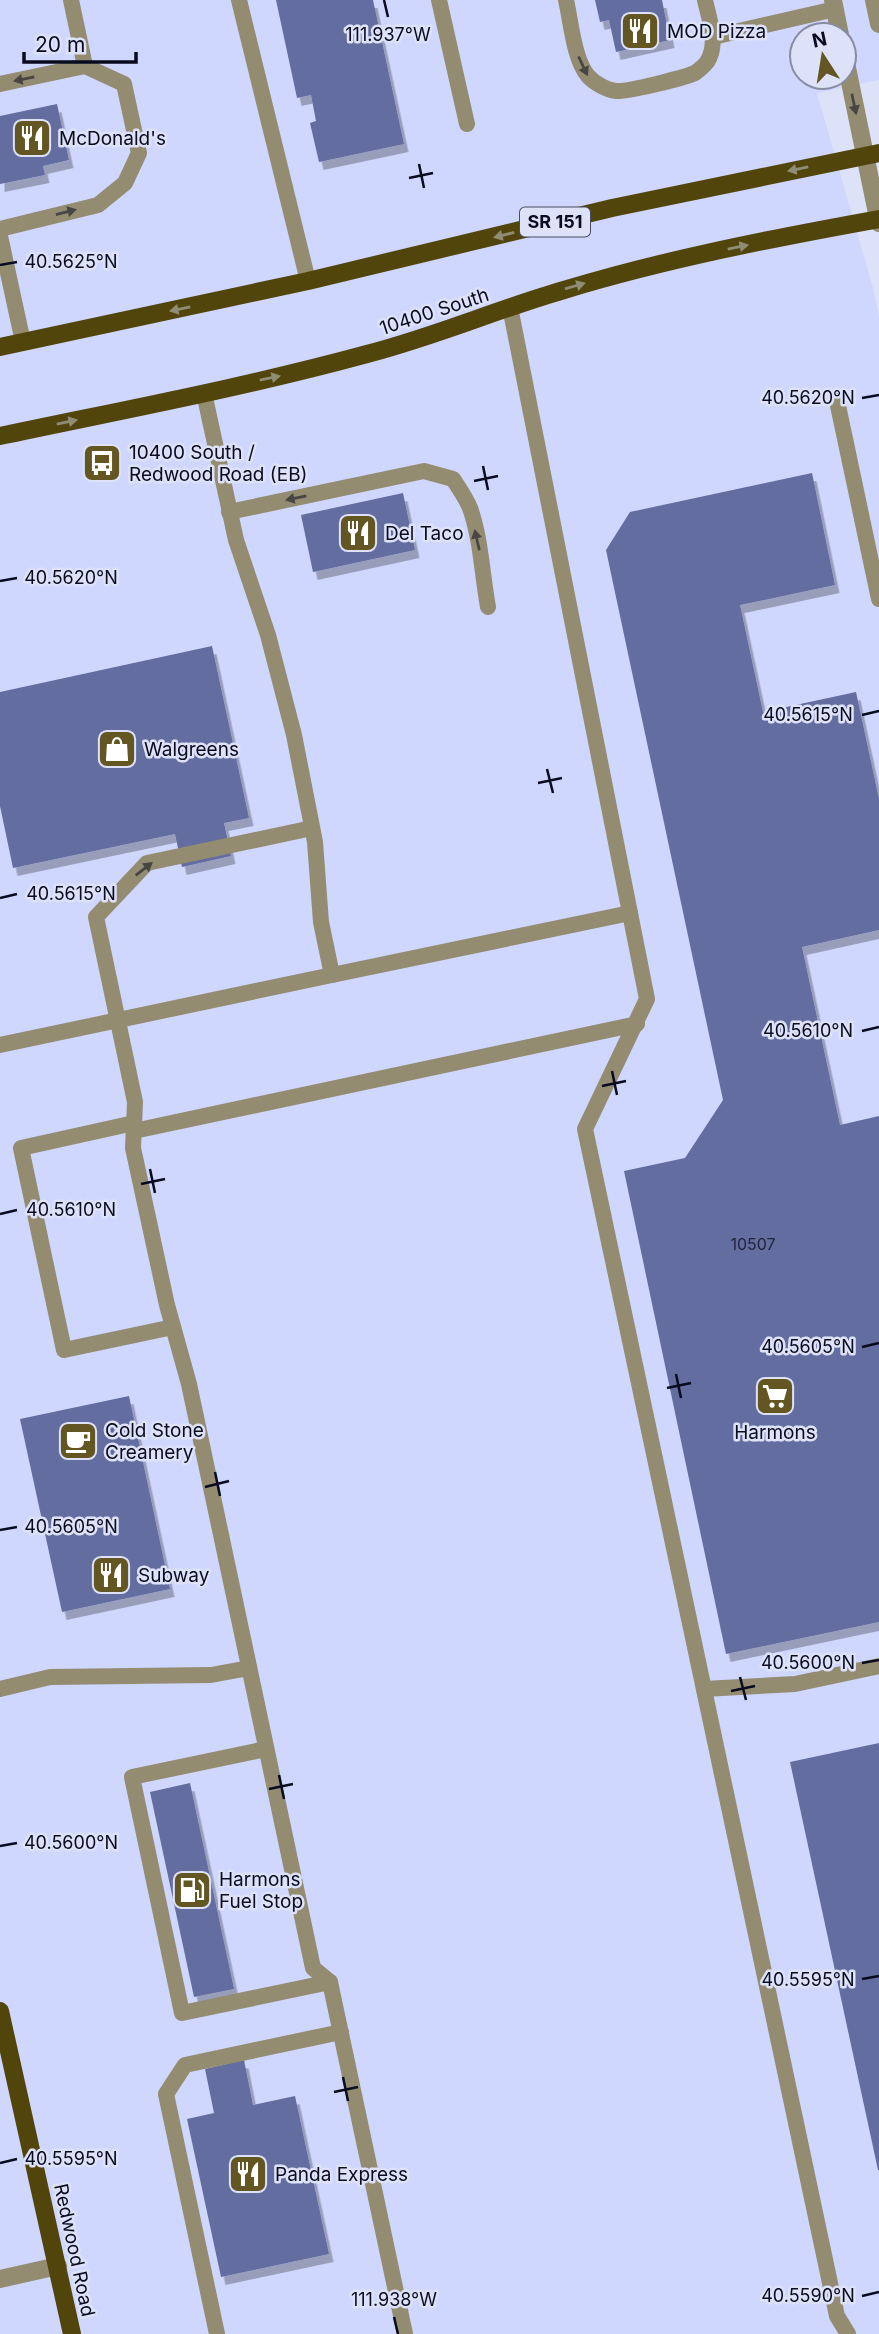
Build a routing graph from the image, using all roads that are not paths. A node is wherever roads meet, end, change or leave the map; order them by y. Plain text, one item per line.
1 (71, 0) edge
2 (239, 0) edge
3 (439, 0) edge
4 (566, 0) edge
5 (705, 0) edge
6 (874, 0) edge
7 (834, 4) edge
8 (879, 24) edge
9 (713, 37) junction
10 (85, 66) junction
11 (0, 84) edge
12 (855, 91) edge
13 (467, 124) dead end
14 (872, 154) edge
15 (879, 220) edge
16 (0, 229) edge
17 (0, 236) edge
18 (308, 281) junction
19 (510, 307) junction
20 (23, 342) junction
21 (0, 347) edge
22 (204, 393) junction
23 (837, 401) dead end
24 (0, 436) edge
25 (229, 512) junction
26 (879, 599) edge
27 (488, 607) dead end
28 (312, 828) junction
29 (630, 912) junction
30 (332, 975) junction
31 (118, 1021) junction
32 (636, 1024) junction
33 (0, 1045) edge
34 (134, 1127) junction
35 (173, 1327) junction
36 (879, 1666) edge
37 (249, 1668) junction
38 (0, 1689) edge
39 (704, 1689) junction
40 (266, 1749) junction
41 (330, 1982) junction
42 (0, 2011) edge
43 (341, 2032) junction
44 (58, 2266) junction
45 (0, 2279) edge
46 (72, 2334) edge
47 (217, 2334) edge
48 (405, 2334) edge
49 (848, 2334) edge

1 - 10 lane
2 - 18 lane
3 - 13 lane
4 -> 9 lane
5 - 9 lane
6 - 8 street
7 - 9 lane
10 -> 11 lane
16 -> 10 lane
12 -> 14 street
14 - 15 street
14 -> 18 main road, SR 151
19 -> 15 main road, 10400 South
17 - 20 lane
18 -> 20 main road, SR 151
22 -> 19 main road, 10400 South
19 - 29 lane
20 - 21 main road, SR 151
24 -> 22 main road, 10400 South
22 - 25 lane
23 - 26 lane
27 -> 25 lane
25 - 28 lane
28 - 30 lane
31 -> 28 lane
29 - 30 lane
29 - 32 lane
30 - 31 lane
31 - 33 lane
31 - 34 lane
32 - 34 lane
32 - 39 lane
34 - 35 lane
34 - 35 lane
35 - 37 lane
36 - 39 lane
37 - 38 lane
37 - 40 lane
39 - 49 lane
40 - 41 lane
40 - 41 lane
41 - 43 lane
42 - 44 main road, Redwood Road
43 - 47 lane
43 - 48 lane
44 - 45 street
44 - 46 main road, Redwood Road

